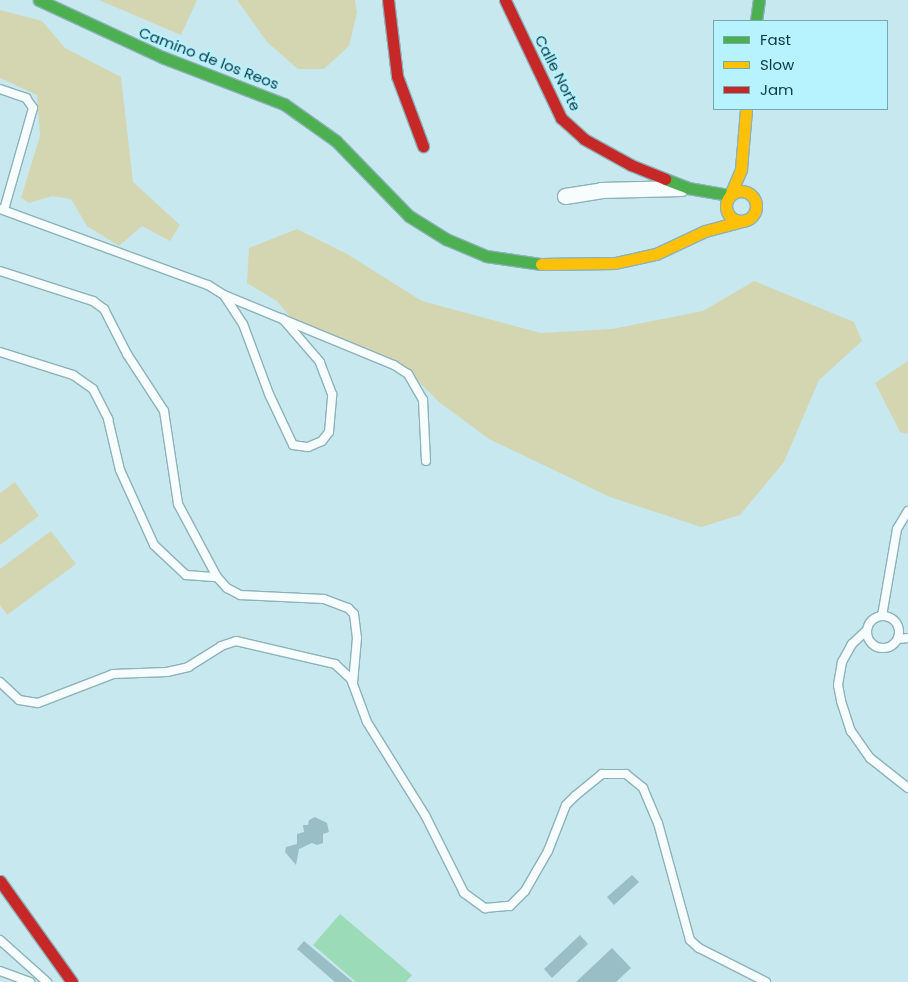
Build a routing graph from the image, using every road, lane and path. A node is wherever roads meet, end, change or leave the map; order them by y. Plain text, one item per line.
1 (38, 0) edge
2 (388, 0) edge
3 (505, 0) edge
4 (759, 0) edge
5 (756, 20) edge
6 (0, 90) edge
7 (746, 110) edge
8 (423, 146) dead end
9 (742, 160) junction
10 (688, 188) junction
11 (750, 193) junction
12 (565, 196) dead end
13 (729, 198) junction
14 (2, 209) edge
15 (742, 221) junction
16 (705, 230) junction
17 (0, 271) edge
18 (224, 295) junction
19 (283, 319) junction
20 (0, 352) edge
21 (426, 462) dead end
22 (908, 511) edge
23 (217, 577) junction
24 (882, 616) junction
25 (867, 630) junction
26 (908, 638) edge
27 (898, 639) junction
28 (0, 682) edge
29 (353, 685) junction
30 (908, 788) edge
31 (0, 881) edge
32 (0, 940) edge
33 (64, 970) junction
34 (0, 971) edge
35 (762, 981) edge
36 (30, 982) edge
37 (49, 982) edge
38 (72, 982) edge

1 - 16 street, Camino de los Reos
2 - 8 street
3 - 10 street, Calle Norte
4 - 5 street
6 - 14 lane
7 - 9 street
9 - 11 street
9 - 13 street
10 - 12 street
10 - 13 street, Calle Norte
11 - 13 street
11 - 15 street
13 - 15 street
13 - 16 street, Camino de los Reos
14 - 18 lane
15 - 16 street, Camino de los Reos
17 - 23 lane
18 - 19 lane
18 - 19 lane
19 - 21 lane
20 - 23 lane
22 - 24 lane
23 - 29 lane
24 - 25 lane
24 - 27 lane
25 - 27 lane
25 - 30 lane
26 - 27 lane
28 - 29 lane
29 - 35 lane
31 - 33 street
32 - 37 lane
33 - 37 lane
33 - 38 street
34 - 36 lane

